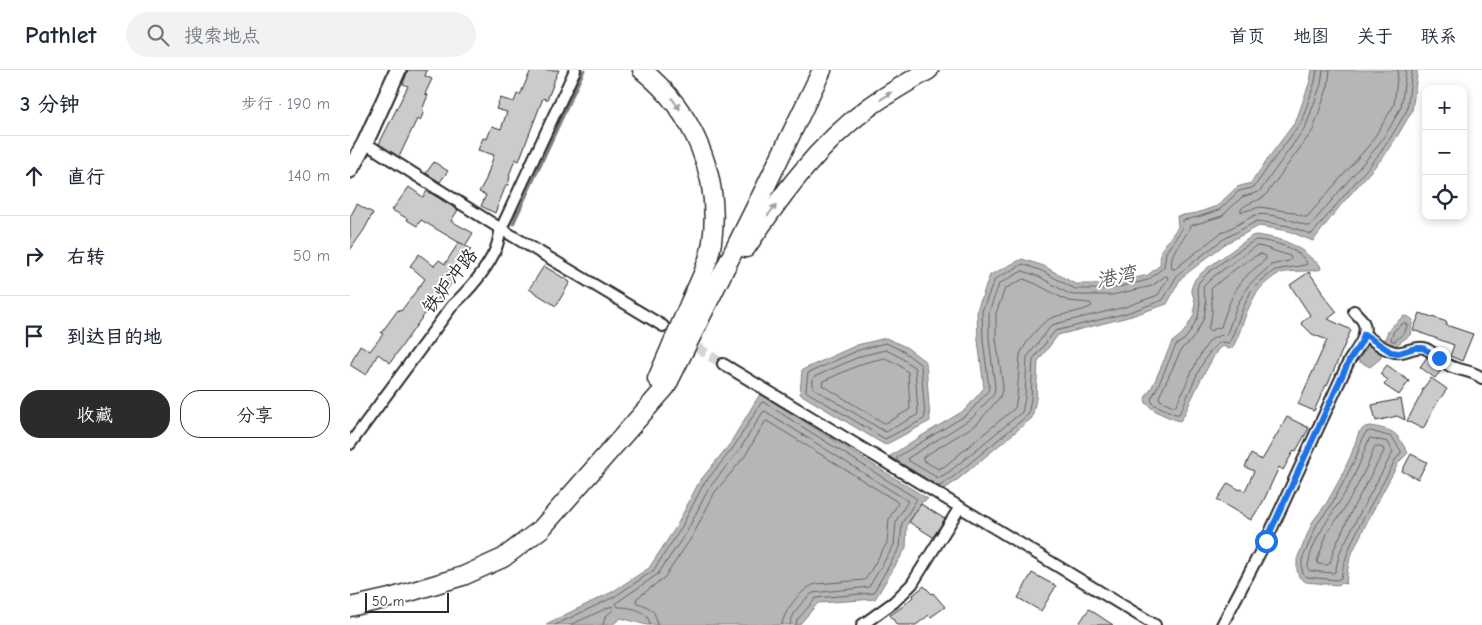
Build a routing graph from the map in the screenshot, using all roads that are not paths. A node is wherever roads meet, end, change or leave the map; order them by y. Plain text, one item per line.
1 (398, 70) edge
2 (575, 70) edge
3 (642, 70) edge
4 (811, 70) edge
5 (822, 70) edge
6 (929, 70) edge
7 (365, 143) junction
8 (350, 170) edge
9 (501, 229) junction
10 (1354, 311) dead end
11 (662, 326) dead end
12 (1364, 334) junction
13 (723, 364) tunnel mouth
14 (1482, 378) edge
15 (662, 383) junction
16 (350, 444) edge
17 (960, 507) junction
18 (350, 600) edge
19 (350, 607) edge
20 (862, 625) edge
21 (1155, 625) edge
22 (1222, 625) edge

1 - 7 main road
2 - 9 street, 铁炉冲路
3 -> 15 highway
4 - 15 highway
5 - 15 highway
15 -> 6 highway
7 - 8 main road
7 - 9 street
9 - 11 street
9 - 16 street, 铁炉冲路
10 - 12 street
12 - 14 street
12 - 22 street
13 - 17 street
15 - 18 highway
15 - 19 highway
17 - 20 street
17 - 21 street

